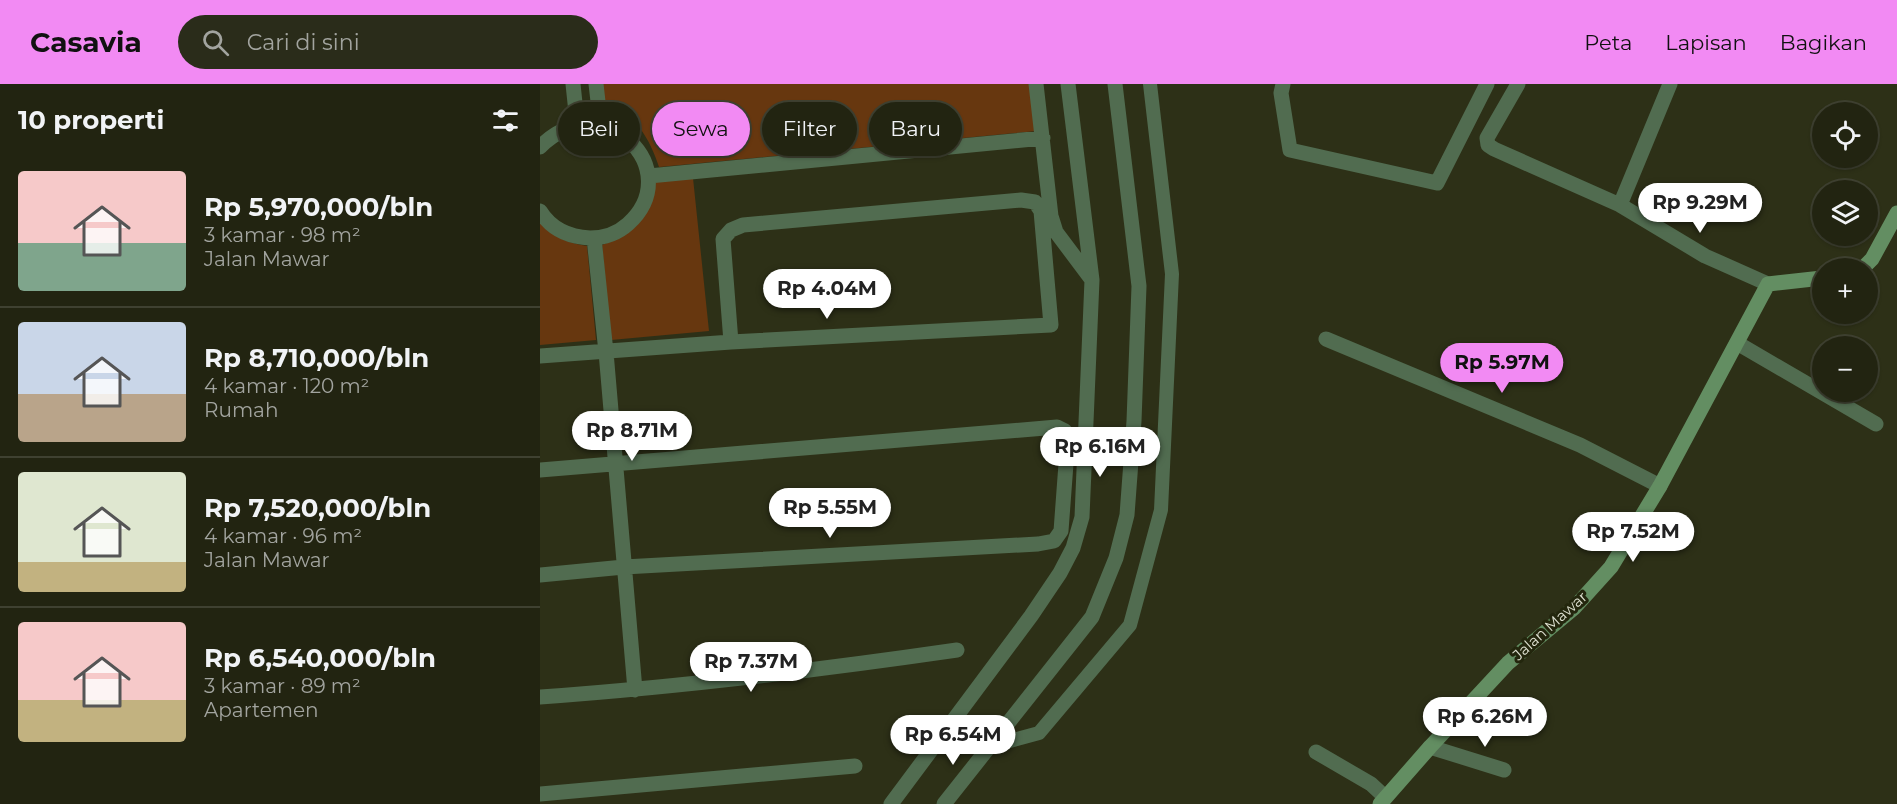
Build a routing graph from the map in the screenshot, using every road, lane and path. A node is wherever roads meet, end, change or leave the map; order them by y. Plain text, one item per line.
1 (573, 84) edge
2 (596, 84) edge
3 (1036, 84) edge
4 (1068, 84) edge
5 (1115, 84) edge
6 (1150, 84) edge
7 (1283, 84) edge
8 (1487, 84) edge
9 (1518, 84) edge
10 (1670, 84) edge
11 (575, 102) edge
12 (598, 102) edge
13 (558, 130) edge
14 (1043, 138) junction
15 (540, 147) edge
16 (640, 150) edge
17 (649, 176) junction
18 (1620, 205) junction
19 (540, 211) edge
20 (1897, 213) edge
21 (594, 238) junction
22 (1873, 258) edge
23 (1812, 279) edge
24 (1092, 280) junction
25 (1768, 284) junction
26 (1326, 339) dead end
27 (731, 342) junction
28 (1737, 343) junction
29 (606, 352) junction
30 (540, 356) edge
31 (1876, 424) dead end
32 (616, 463) junction
33 (540, 470) edge
34 (1660, 486) junction
35 (624, 567) junction
36 (540, 575) edge
37 (957, 650) dead end
38 (635, 690) junction
39 (540, 697) edge
40 (988, 747) junction
41 (1430, 747) junction
42 (1316, 752) dead end
43 (855, 766) dead end
44 (1504, 770) dead end
45 (540, 794) edge
46 (1383, 801) edge
47 (891, 804) edge
48 (944, 804) edge

1 - 11 street
2 - 12 street
3 - 14 street
4 - 24 street
5 - 40 street
6 - 40 lane
7 - 8 street
9 - 18 street
10 - 18 street
13 - 15 street
14 - 17 street
14 - 24 street
16 - 17 street
17 - 21 street
18 - 25 street
19 - 21 street
20 - 22 street
21 - 29 street
23 - 25 street
24 - 47 street
25 - 28 street, Jalan Mawar
26 - 34 street
27 - 27 street
27 - 29 street
28 - 31 street
28 - 34 street, Jalan Mawar
29 - 30 street
29 - 32 street
32 - 33 street
32 - 35 street
32 - 35 street
34 - 41 street, Jalan Mawar
35 - 36 street
35 - 38 street
37 - 38 street
38 - 39 street
40 - 48 street
41 - 44 street
41 - 46 street, Jalan Mawar
42 - 46 street
43 - 45 street

